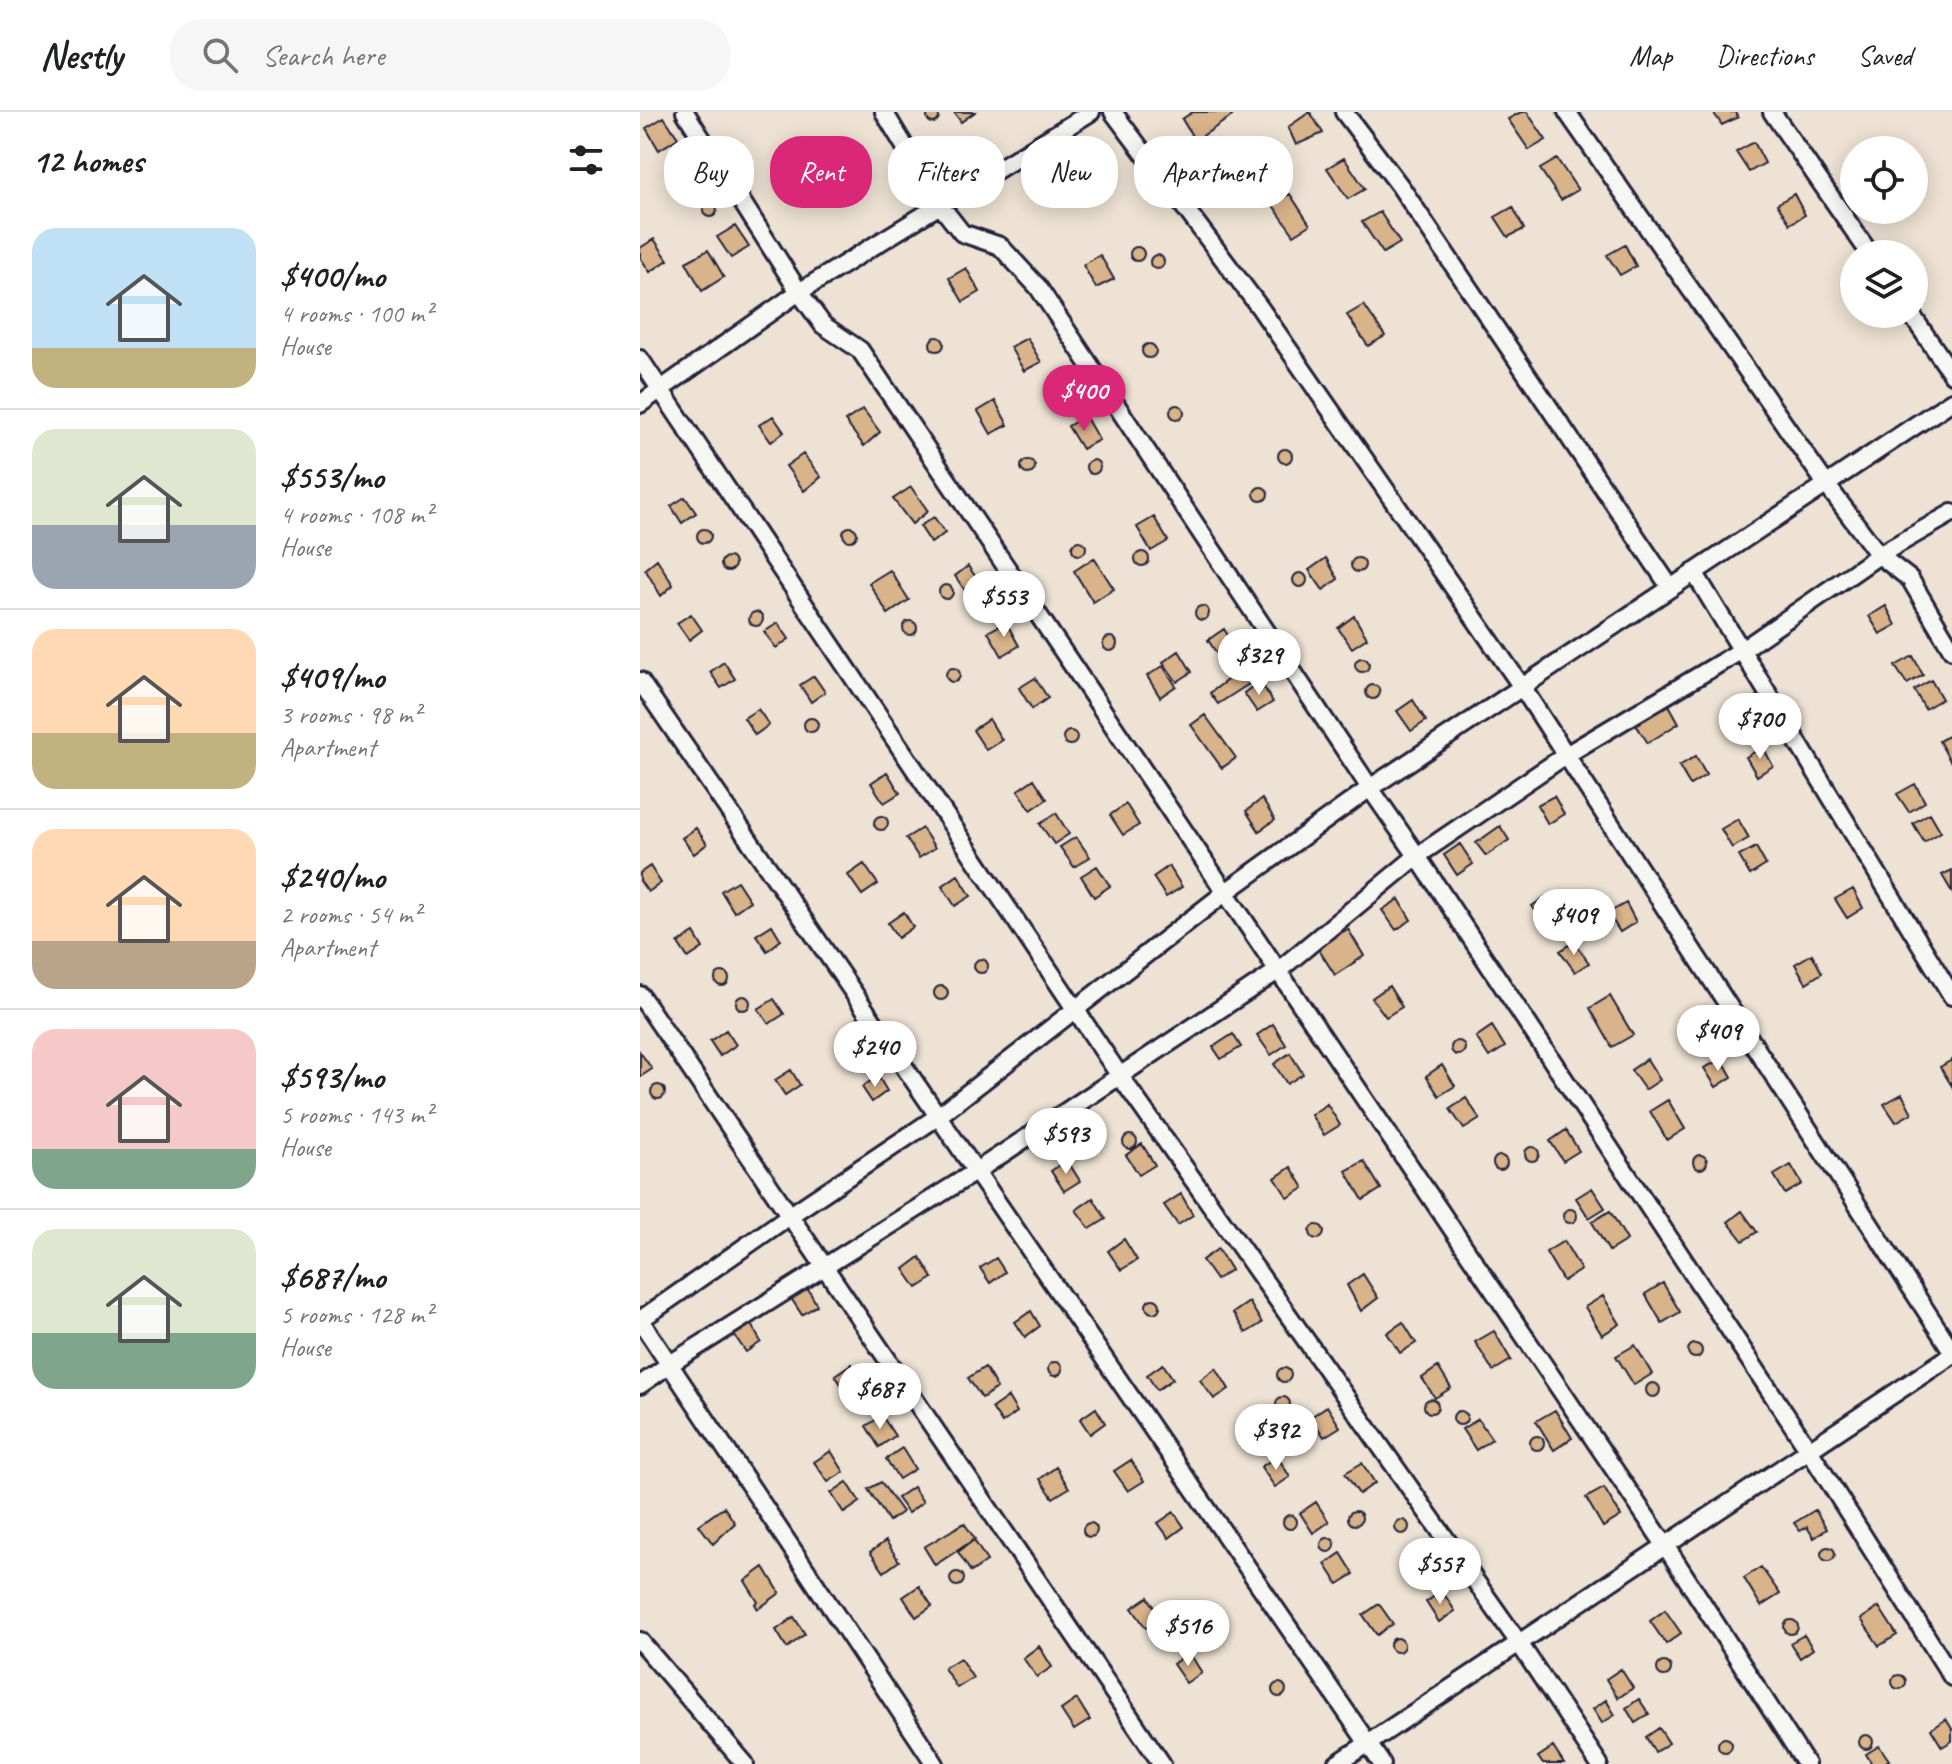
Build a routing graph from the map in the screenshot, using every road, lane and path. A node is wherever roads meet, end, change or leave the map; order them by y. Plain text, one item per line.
1 (685, 112) edge
2 (884, 112) edge
3 (1091, 112) edge
4 (1113, 112) edge
5 (1344, 112) edge
6 (1567, 112) edge
7 (1772, 112) edge
8 (898, 136) edge
9 (1005, 165) edge
10 (935, 208) edge
11 (942, 208) edge
12 (1860, 240) edge
13 (799, 292) junction
14 (1921, 328) edge
15 (640, 359) edge
16 (1952, 374) edge
17 (661, 391) junction
18 (1952, 401) edge
19 (640, 404) edge
20 (1826, 484) junction
21 (1952, 513) edge
22 (1879, 555) junction
23 (1694, 572) junction
24 (1670, 587) junction
25 (1742, 650) junction
26 (1952, 650) edge
27 (640, 681) edge
28 (1522, 687) junction
29 (1566, 755) junction
30 (1370, 788) junction
31 (1417, 856) junction
32 (1226, 892) junction
33 (1279, 970) junction
34 (640, 995) edge
35 (1952, 996) edge
36 (1075, 1010) junction
37 (1120, 1076) junction
38 (937, 1117) junction
39 (975, 1172) junction
40 (789, 1216) junction
41 (824, 1268) junction
42 (1952, 1353) edge
43 (670, 1364) junction
44 (640, 1385) edge
45 (1809, 1450) junction
46 (1665, 1545) junction
47 (640, 1641) edge
48 (1519, 1643) junction
49 (1952, 1677) edge
50 (1368, 1743) junction
51 (745, 1764) edge
52 (935, 1764) edge
53 (1162, 1764) edge
54 (1337, 1764) edge
55 (1382, 1764) edge
56 (1599, 1764) edge
57 (1806, 1764) edge

1 - 13 street
2 - 8 street
3 - 9 street
4 - 28 street
5 - 24 street
6 - 20 street
7 - 12 street
10 - 13 street
11 - 30 street
13 - 17 street
13 - 32 street
14 - 16 street
15 - 17 street
17 - 19 street
17 - 36 street
18 - 20 street
20 - 22 street
20 - 23 street
21 - 22 street
22 - 25 street
22 - 26 street
23 - 24 street
23 - 25 street
24 - 28 street
25 - 29 street
25 - 35 street
27 - 38 street
28 - 29 street
28 - 30 street
29 - 31 street
29 - 42 street
30 - 31 street
30 - 32 street
31 - 33 street
31 - 45 street
32 - 33 street
32 - 36 street
33 - 37 street
33 - 46 street
34 - 40 street
36 - 37 street
36 - 38 street
37 - 39 street
37 - 48 street
38 - 39 street
38 - 40 street
39 - 41 street
39 - 50 street
40 - 41 street
40 - 43 street
41 - 43 street
41 - 53 street
42 - 45 street
43 - 44 street
43 - 52 street
45 - 46 street
45 - 49 street
46 - 48 street
46 - 57 street
47 - 51 street
48 - 50 street
48 - 56 street
50 - 54 street
50 - 55 street

